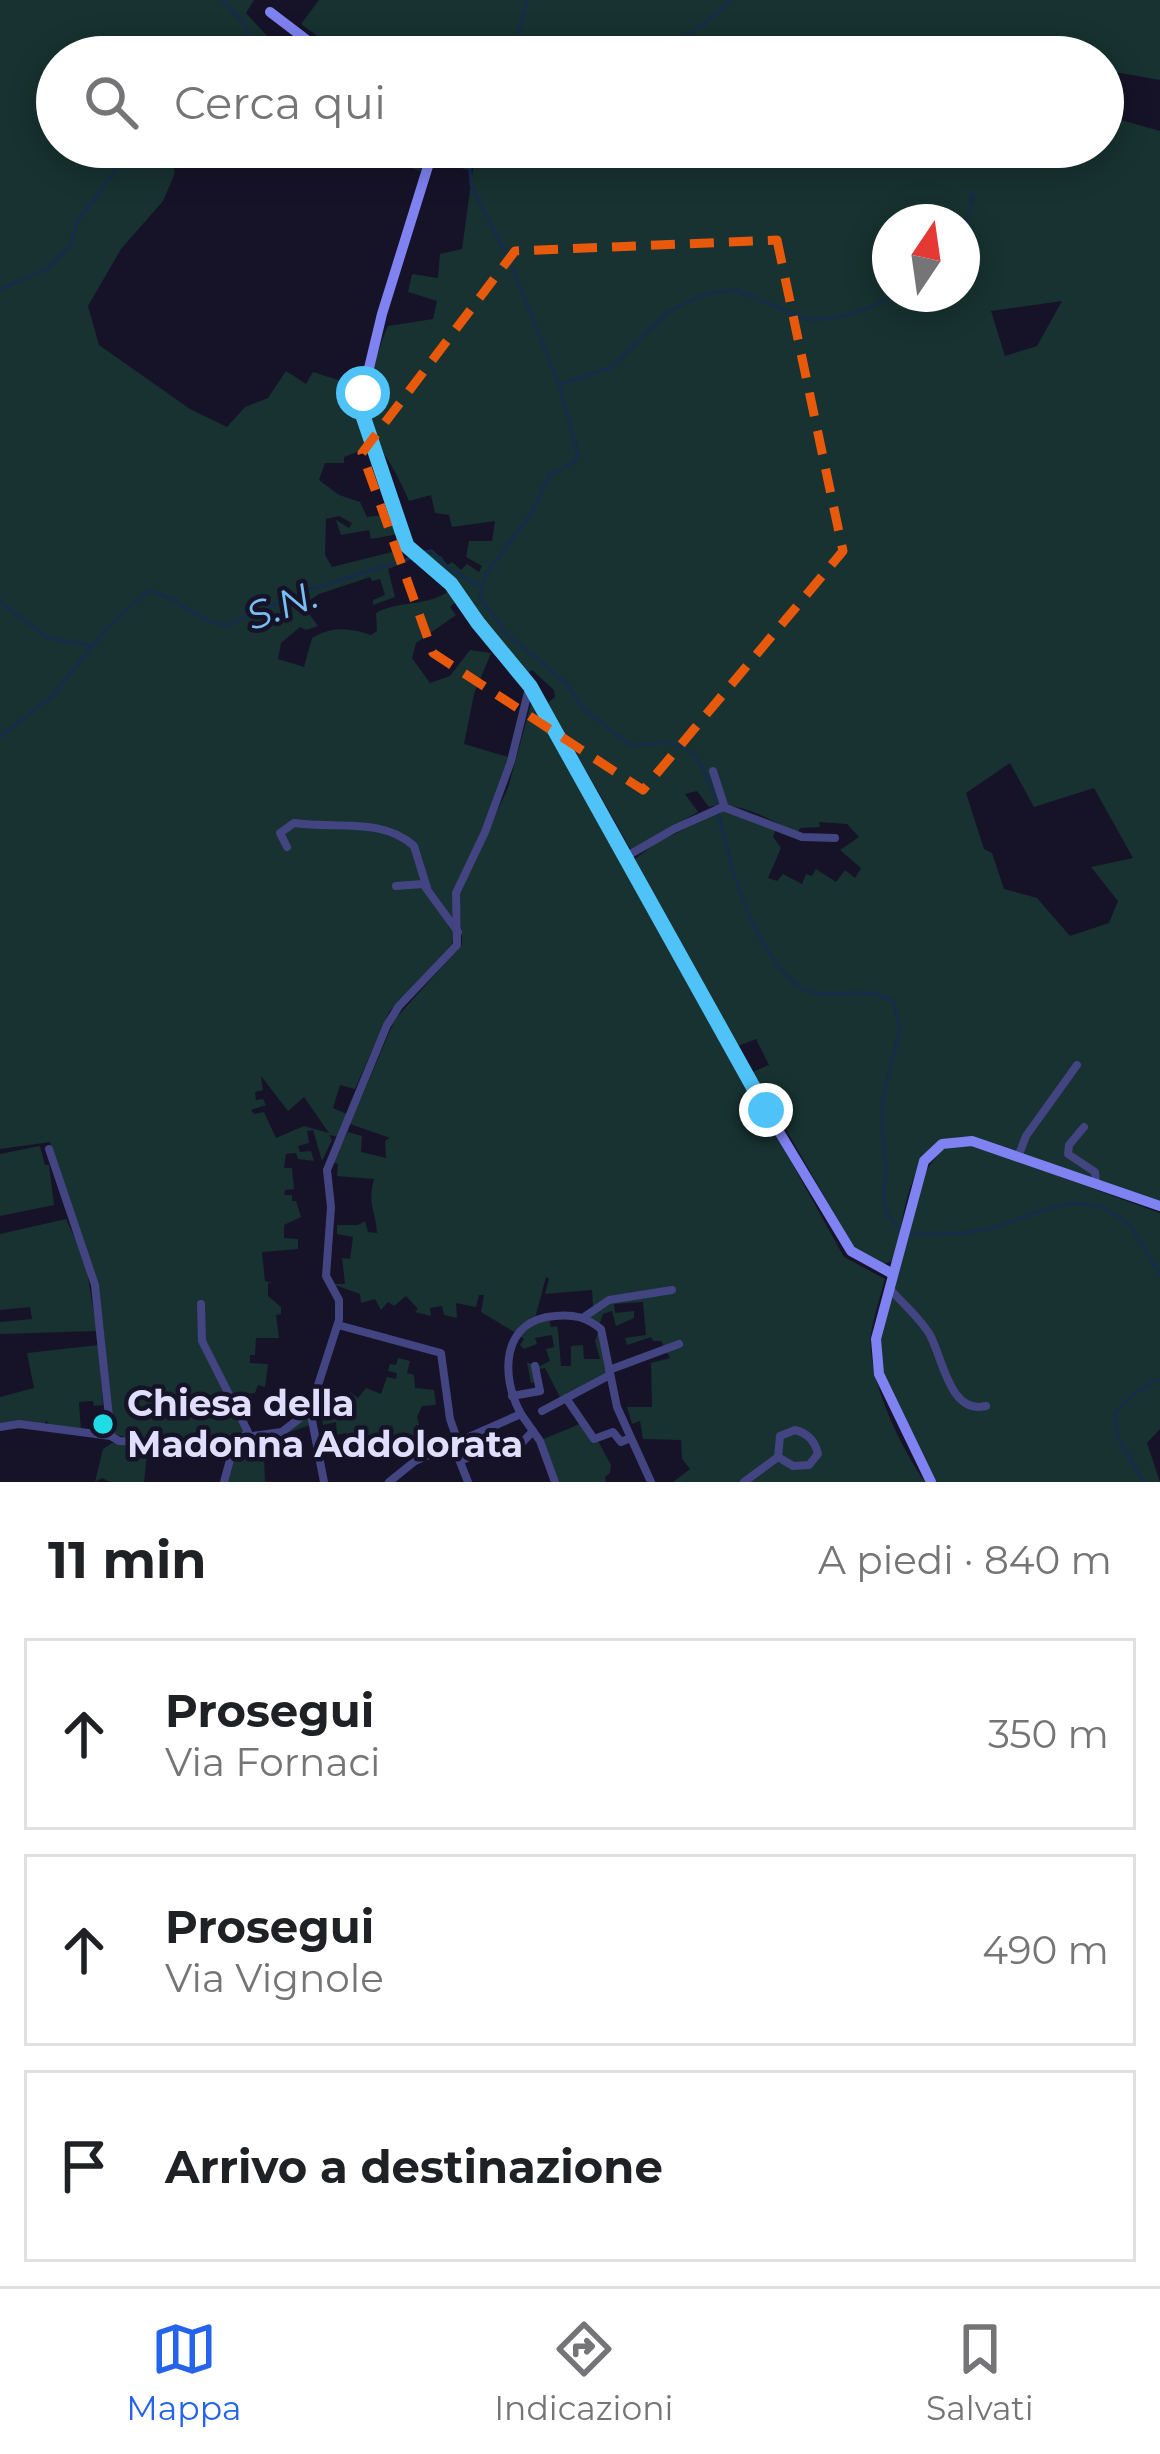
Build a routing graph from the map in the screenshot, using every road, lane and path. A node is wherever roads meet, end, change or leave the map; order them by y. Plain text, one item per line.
1 (268, 6) edge
2 (304, 36) edge
3 (425, 168) edge
4 (530, 686) junction
5 (713, 771) dead end
6 (720, 808) junction
7 (835, 838) dead end
8 (287, 847) dead end
9 (627, 856) junction
10 (395, 886) dead end
11 (427, 888) junction
12 (459, 934) junction
13 (1077, 1065) dead end
14 (1084, 1127) dead end
15 (49, 1149) dead end
16 (1018, 1157) junction
17 (1096, 1183) junction
18 (1160, 1206) edge
19 (891, 1273) junction
20 (888, 1287) junction
21 (672, 1290) dead end
22 (201, 1304) dead end
23 (584, 1317) junction
24 (338, 1325) junction
25 (679, 1344) dead end
26 (535, 1366) dead end
27 (609, 1372) junction
28 (512, 1396) junction
29 (566, 1398) junction
30 (986, 1406) dead end
31 (310, 1410) junction
32 (542, 1411) dead end
33 (521, 1414) junction
34 (0, 1427) edge
35 (533, 1431) junction
36 (111, 1436) junction
37 (246, 1437) junction
38 (631, 1438) junction
39 (455, 1443) junction
40 (234, 1445) junction
41 (778, 1457) junction
42 (462, 1460) junction
43 (323, 1481) edge
44 (224, 1482) edge
45 (389, 1482) edge
46 (468, 1482) edge
47 (555, 1482) edge
48 (651, 1482) edge
49 (744, 1482) edge
50 (931, 1482) edge

1 - 2 street
3 - 4 street
4 - 9 street
4 - 12 street
5 - 6 street
6 - 7 street
6 - 9 street
8 - 11 street
9 - 19 street
10 - 11 street
11 - 12 street
12 - 24 street
13 - 16 street
14 - 17 street
15 - 36 street
16 - 17 street
16 - 19 street
17 - 18 street
19 - 20 street
20 - 30 street
20 - 50 street
21 - 23 street
22 - 37 street
23 - 27 street
23 - 28 street
24 - 31 street
24 - 39 street
25 - 27 street
26 - 28 street
27 - 29 street
27 - 38 street
28 - 33 street
29 - 32 street
29 - 38 street
31 - 37 street
31 - 43 street
33 - 35 street
33 - 39 street
34 - 36 street
35 - 42 street
35 - 47 street
36 - 40 street
37 - 40 street
38 - 48 street
39 - 42 street
39 - 45 street
40 - 44 street
41 - 41 street
41 - 49 street
42 - 46 street

